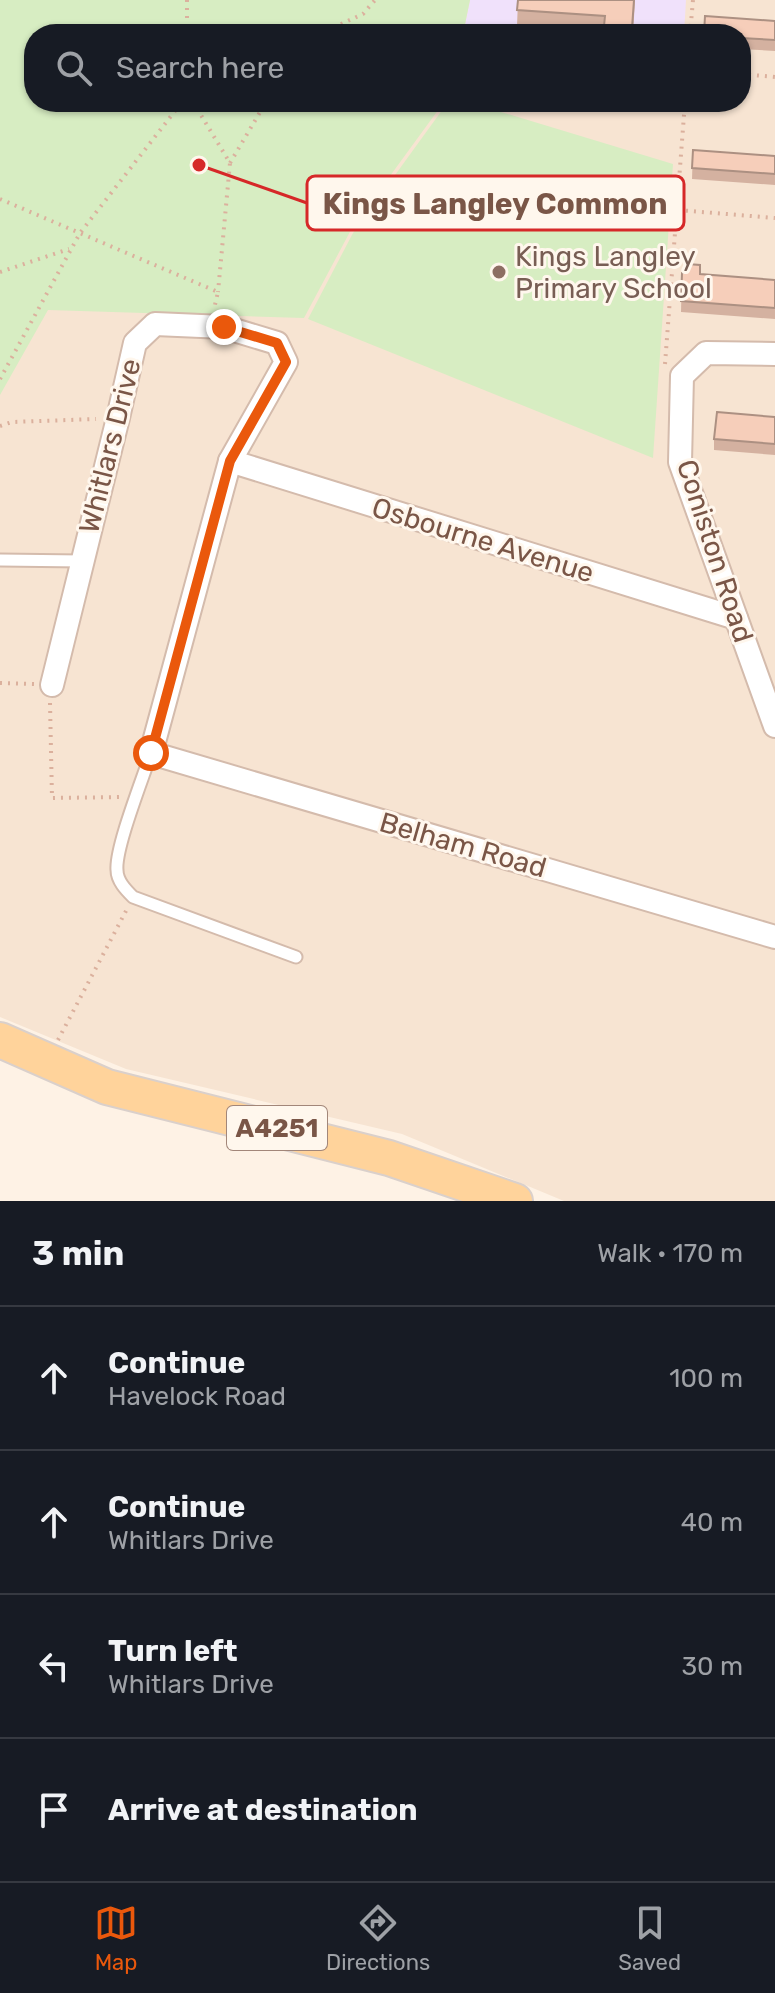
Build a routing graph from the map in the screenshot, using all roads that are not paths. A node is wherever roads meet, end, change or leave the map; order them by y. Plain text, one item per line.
1 (775, 354) edge
2 (230, 461) junction
3 (0, 560) edge
4 (82, 561) junction
5 (736, 618) junction
6 (52, 685) road end
7 (775, 726) edge
8 (151, 753) junction
9 (775, 937) edge
10 (296, 957) dead end
11 (0, 1040) edge
12 (515, 1201) edge

1 - 5 street, Coniston Road
2 - 4 street, Whitlars Drive
2 - 5 street, Osbourne Avenue
2 - 8 street
3 - 4 lane
4 - 6 street, Whitlars Drive
5 - 7 street, Coniston Road
8 - 9 street, Belham Road
8 - 10 lane
11 - 12 main road, A4251

